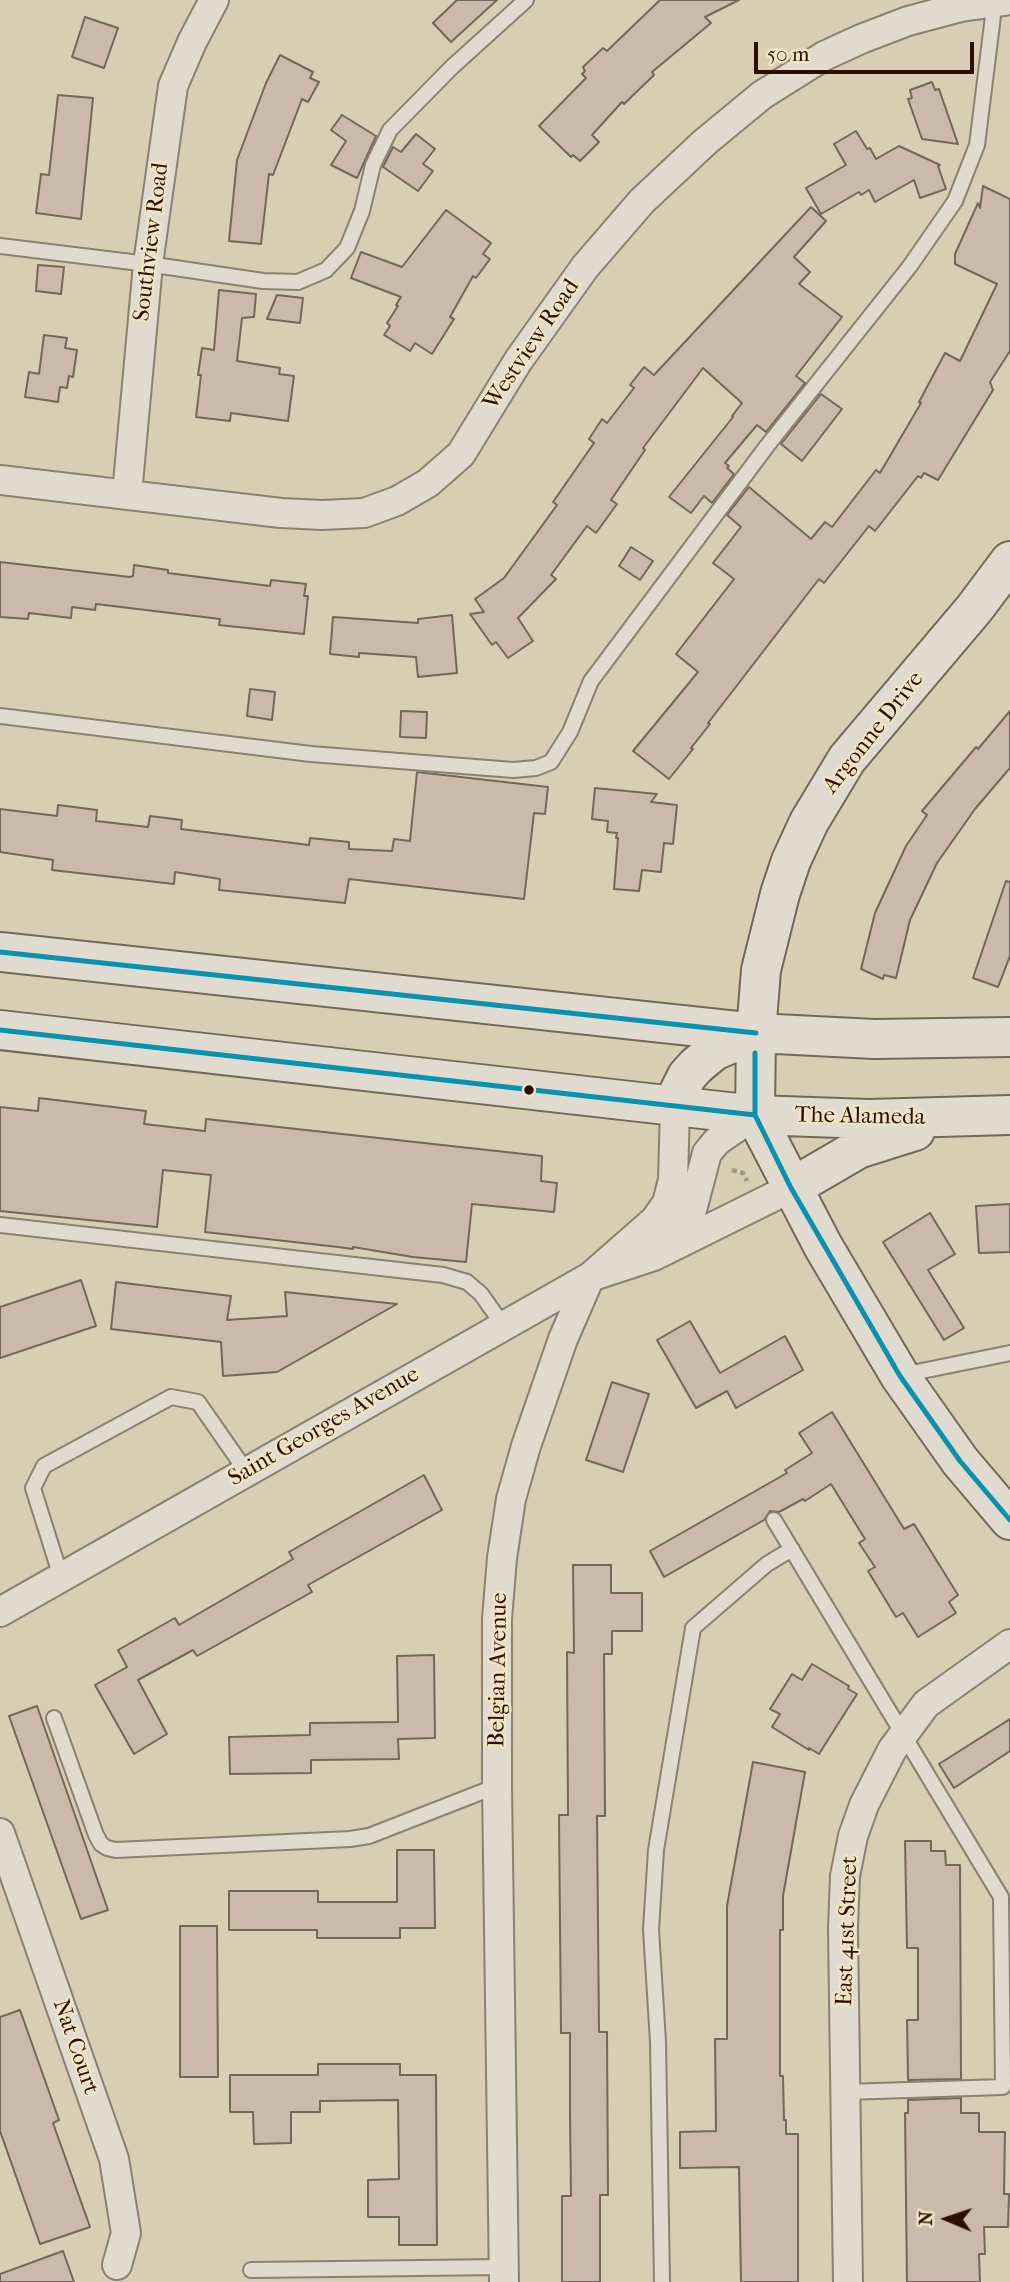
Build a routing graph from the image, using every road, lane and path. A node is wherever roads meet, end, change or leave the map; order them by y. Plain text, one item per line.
1 (214, 0) edge
2 (526, 0) edge
3 (1000, 1) edge
4 (0, 246) edge
5 (148, 264) junction
6 (0, 480) edge
7 (127, 494) junction
8 (1010, 561) edge
9 (0, 716) edge
10 (0, 952) edge
11 (0, 1030) edge
12 (756, 1033) junction
13 (1005, 1034) edge
14 (675, 1107) junction
15 (755, 1115) junction
16 (1010, 1115) edge
17 (964, 1118) junction
18 (722, 1167) dead end
19 (749, 1184) dead end
20 (791, 1188) junction
21 (0, 1225) edge
22 (654, 1256) junction
23 (590, 1276) junction
24 (503, 1325) junction
25 (1010, 1353) edge
26 (900, 1376) junction
27 (246, 1471) junction
28 (774, 1520) dead end
29 (1010, 1520) edge
30 (792, 1549) junction
31 (61, 1577) junction
32 (0, 1612) edge
33 (1010, 1644) edge
34 (54, 1718) dead end
35 (905, 1733) junction
36 (497, 1786) junction
37 (0, 1833) edge
38 (845, 2092) junction
39 (117, 2265) dead end
40 (251, 2270) dead end
41 (504, 2275) edge
42 (662, 2282) edge
43 (848, 2282) edge

1 - 5 street, Southview Road
2 - 5 lane
3 - 7 street, Westview Road
3 - 9 lane
4 - 5 lane
5 - 7 street, Southview Road
6 - 7 street, Westview Road
8 - 12 main road, Argonne Drive
10 - 12 main road
11 - 14 main road, The Alameda
12 - 13 main road
12 - 14 main road
12 - 15 main road, Argonne Drive
14 - 15 main road, The Alameda
14 - 23 street, Belgian Avenue
15 - 17 main road, The Alameda
15 - 20 main road, Argonne Drive
15 - 22 street, Saint Georges Avenue
16 - 17 main road, The Alameda
17 - 20 main road
18 - 19 path
20 - 22 street, Saint Georges Avenue
20 - 26 main road, Argonne Drive
21 - 24 lane
22 - 23 street, Saint Georges Avenue
23 - 24 street, Saint Georges Avenue
23 - 36 street, Belgian Avenue
24 - 27 street, Saint Georges Avenue
25 - 26 lane
26 - 29 main road, Argonne Drive
27 - 31 street, Saint Georges Avenue
27 - 31 lane
28 - 30 lane
30 - 35 lane
30 - 42 lane
31 - 32 street, Saint Georges Avenue
33 - 35 street, East 41st Street
34 - 36 lane
35 - 38 street, East 41st Street
35 - 38 lane
36 - 41 street, Belgian Avenue
37 - 39 street, Nat Court
38 - 43 street, East 41st Street
40 - 41 lane

